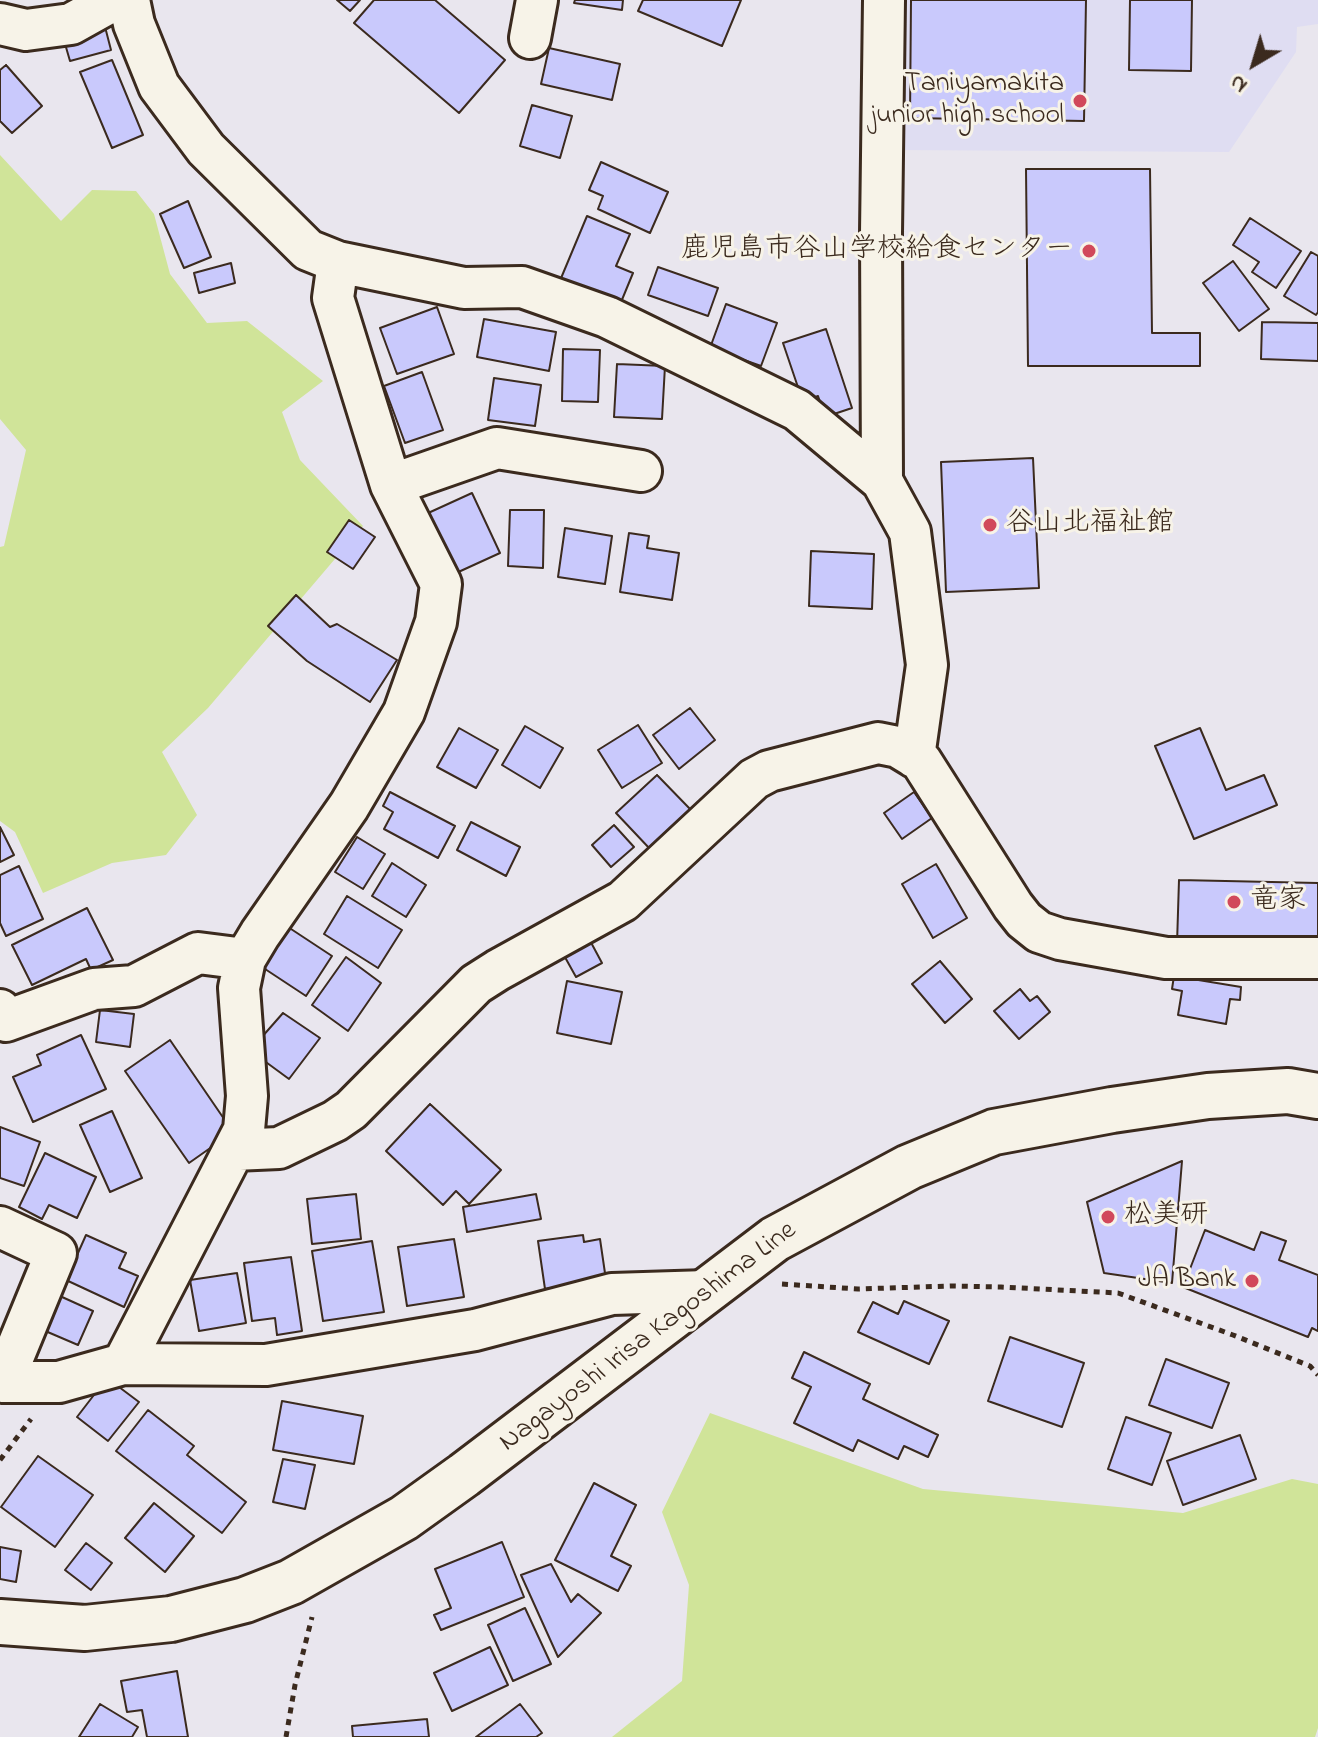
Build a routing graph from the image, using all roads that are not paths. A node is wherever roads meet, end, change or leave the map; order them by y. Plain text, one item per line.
1 (114, 0) edge
2 (129, 0) edge
3 (884, 0) edge
4 (0, 24) edge
5 (338, 262) junction
6 (641, 471) dead end
7 (882, 481) junction
8 (391, 485) junction
9 (914, 757) junction
10 (1318, 958) edge
11 (245, 959) junction
12 (0, 1010) edge
13 (1318, 1096) edge
14 (234, 1150) junction
15 (0, 1227) edge
16 (707, 1291) junction
17 (123, 1364) junction
18 (2, 1380) edge
19 (0, 1622) edge

1 - 4 street
2 - 5 street
3 - 7 street
5 - 7 street
5 - 8 street
6 - 8 street
7 - 9 street
8 - 11 street
9 - 10 street
9 - 14 street
11 - 12 street
11 - 14 street
13 - 16 main road, Nagayoshi Irisa Kagoshima Line
14 - 17 street
15 - 18 street
16 - 17 street
16 - 19 main road, Nagayoshi Irisa Kagoshima Line
17 - 18 street

